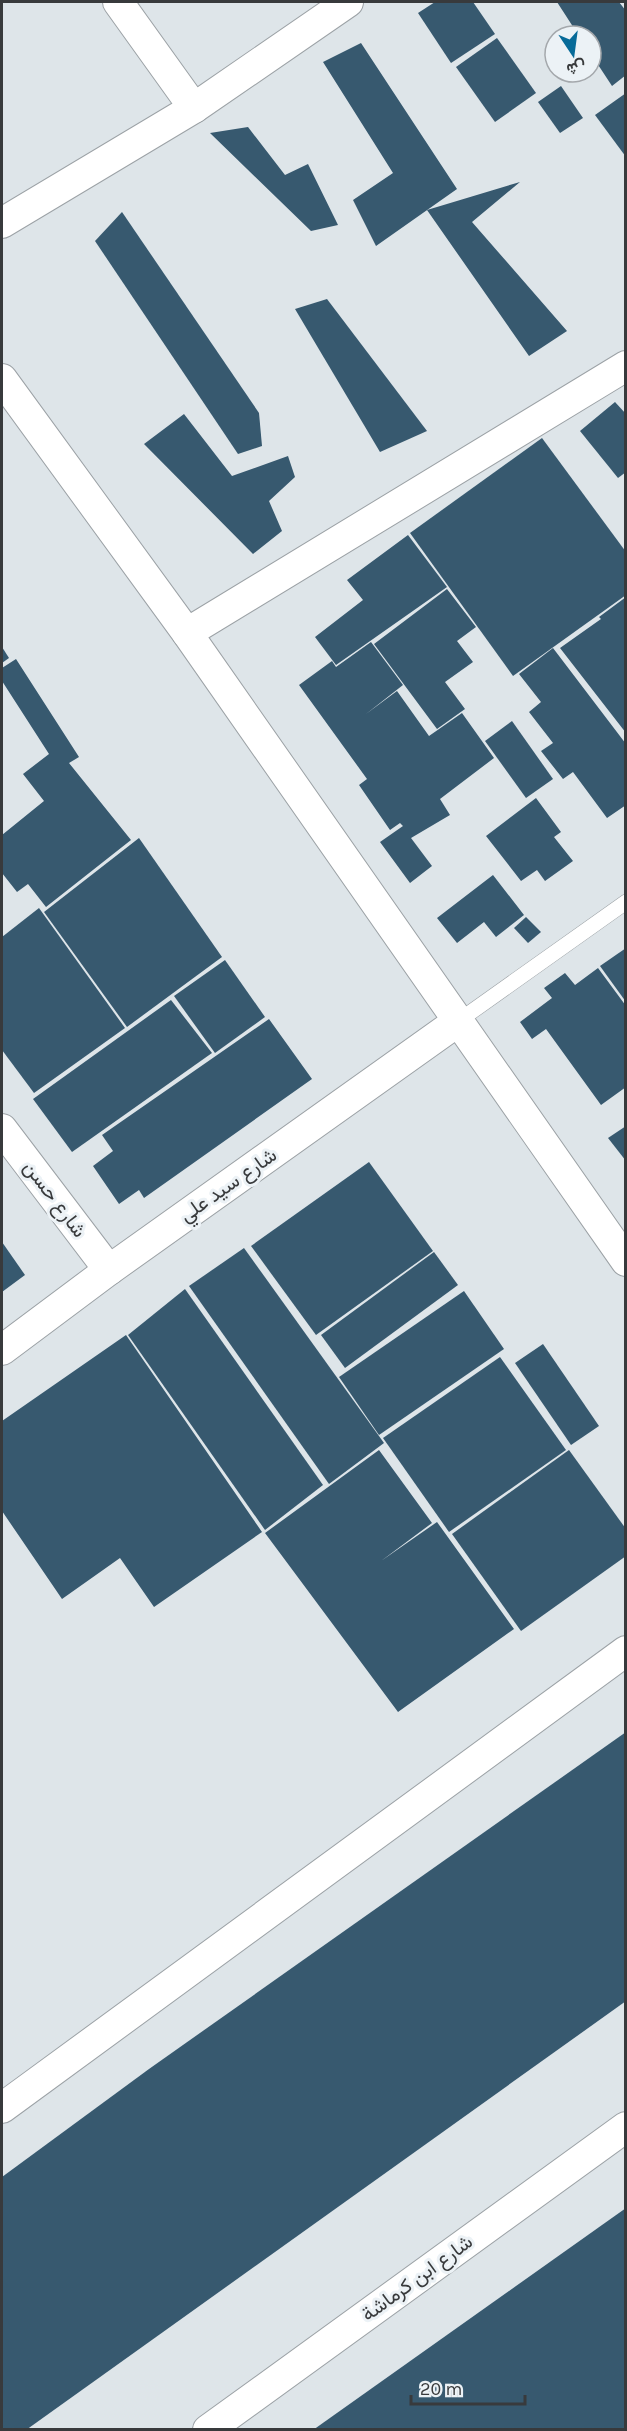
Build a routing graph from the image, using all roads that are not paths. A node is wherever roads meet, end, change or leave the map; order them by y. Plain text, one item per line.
1 (118, 2) edge
2 (348, 2) edge
3 (194, 108) junction
4 (2, 224) edge
5 (626, 366) edge
6 (2, 380) edge
7 (187, 633) junction
8 (626, 902) edge
9 (457, 1022) junction
10 (2, 1129) edge
11 (626, 1261) edge
12 (109, 1270) junction
13 (2, 1350) edge
14 (626, 1651) edge
15 (2, 2108) edge
16 (626, 2127) edge
17 (208, 2430) edge

1 - 3 street
2 - 3 street
3 - 4 street
5 - 7 street
6 - 7 street
7 - 9 street
8 - 9 lane
9 - 11 street
9 - 12 street, شارع سيد علي
10 - 12 street, شارع حسن
12 - 13 street, شارع سيد علي
14 - 15 street
16 - 17 street, شارع ابن كرماشة

